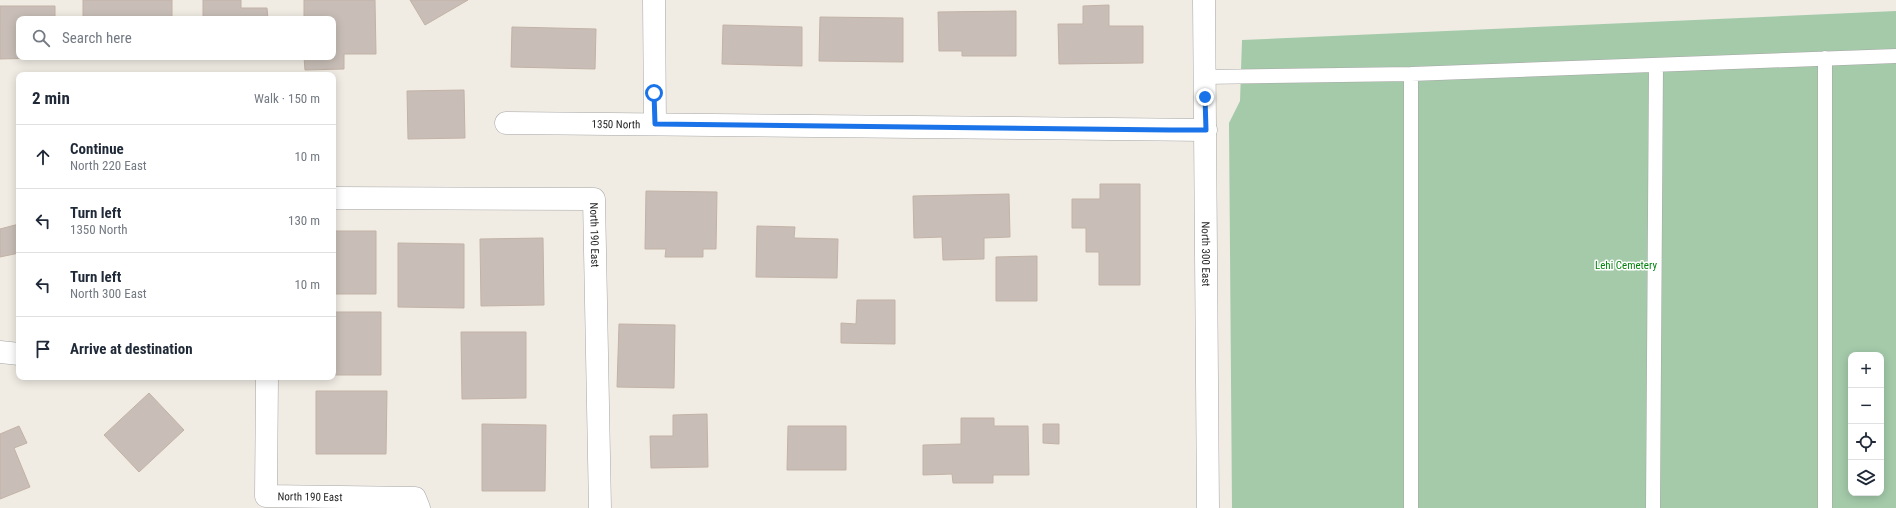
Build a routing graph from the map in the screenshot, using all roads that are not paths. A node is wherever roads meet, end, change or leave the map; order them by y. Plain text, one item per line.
1 (654, 0) edge
2 (1204, 0) edge
3 (1896, 56) edge
4 (1825, 58) junction
5 (1656, 66) junction
6 (1411, 74) junction
7 (1204, 77) junction
8 (506, 124) dead end
9 (655, 124) junction
10 (1206, 130) junction
11 (336, 198) edge
12 (0, 352) edge
13 (16, 354) edge
14 (267, 380) edge
15 (419, 508) edge
16 (600, 508) edge
17 (1208, 508) edge
18 (1411, 508) edge
19 (1653, 508) edge
20 (1825, 508) edge

1 - 9 street
2 - 7 street, North 300 East
3 - 4 lane
4 - 5 lane
4 - 20 lane
5 - 6 lane
5 - 19 lane
6 - 7 lane
6 - 18 lane
7 - 10 street, North 300 East
8 - 9 street, 1350 North
9 - 10 street, 1350 North
10 - 17 street, North 300 East
11 - 16 street, North 190 East
12 - 13 street
14 - 15 street, North 190 East

